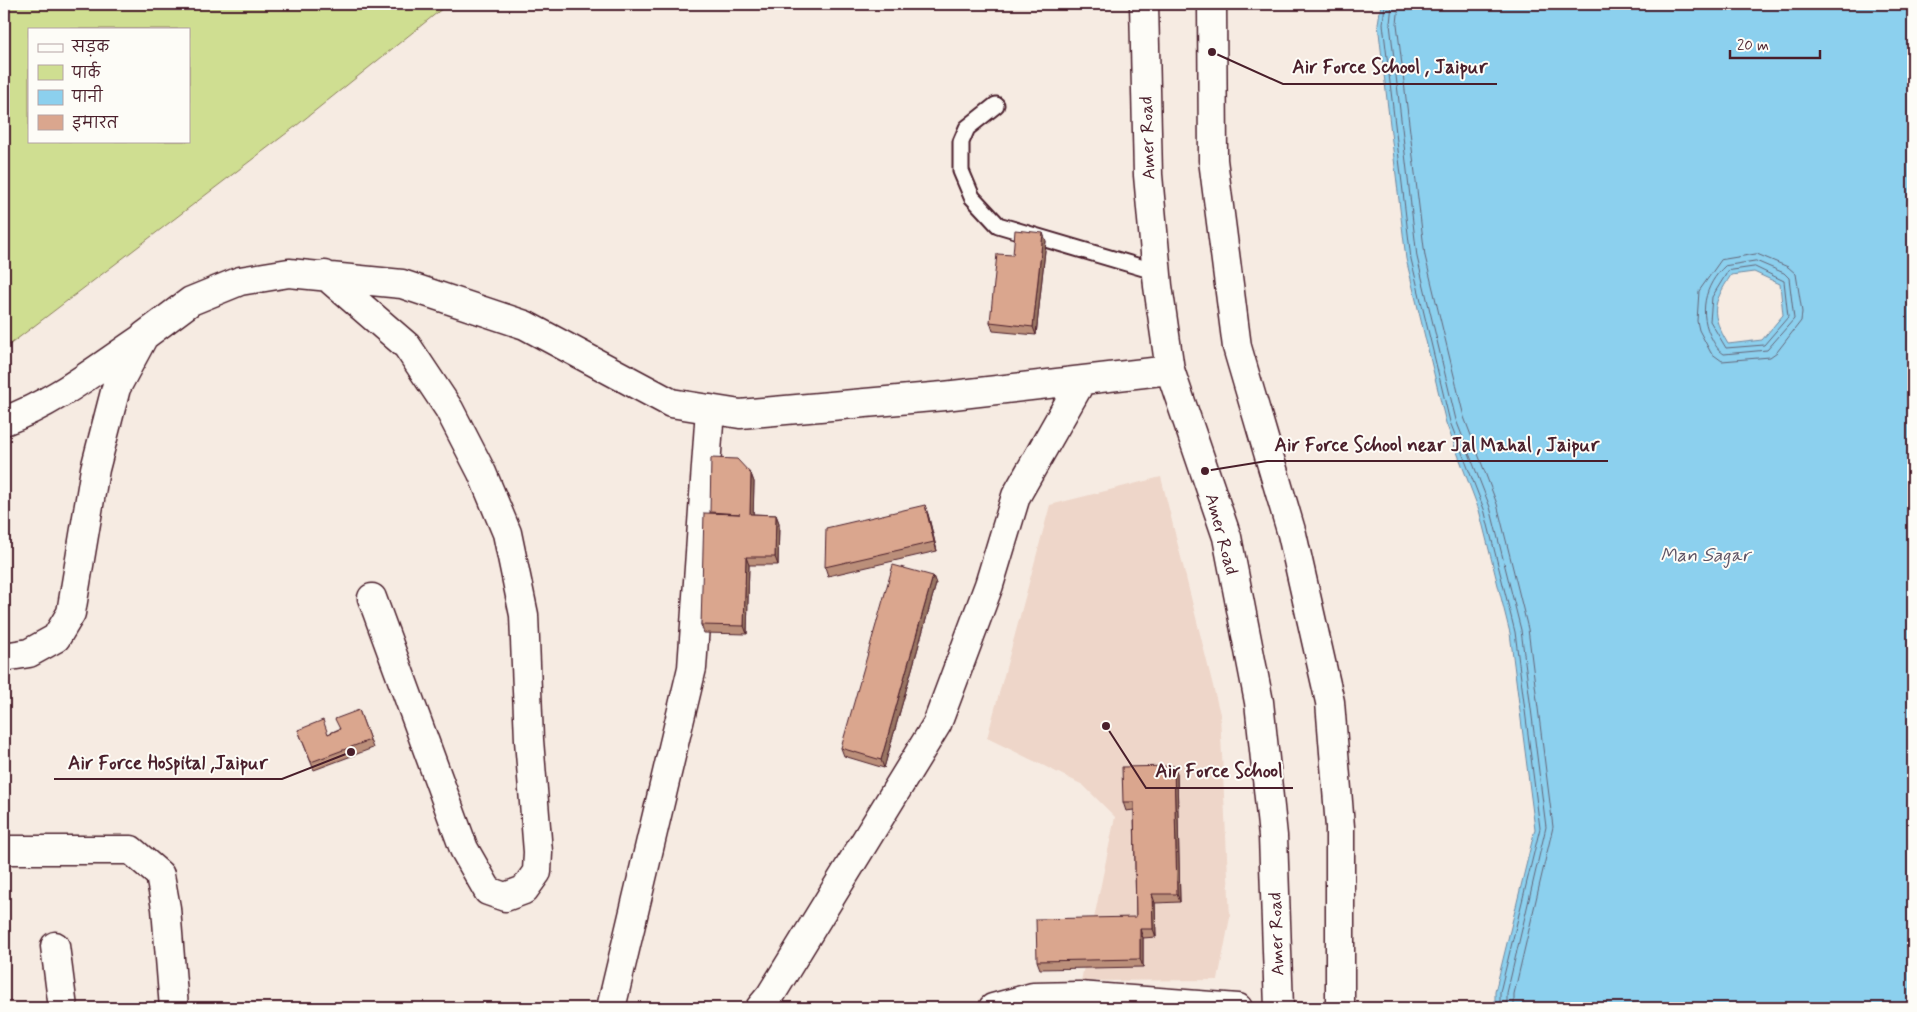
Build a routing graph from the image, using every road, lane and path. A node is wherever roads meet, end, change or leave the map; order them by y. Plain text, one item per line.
1 (1144, 4) edge
2 (1212, 4) edge
3 (996, 105) dead end
4 (1157, 272) junction
5 (325, 275) junction
6 (144, 336) junction
7 (1170, 370) junction
8 (1082, 380) junction
9 (710, 409) junction
10 (4, 421) edge
11 (372, 598) dead end
12 (4, 657) edge
13 (4, 850) edge
14 (55, 946) dead end
15 (63, 1008) edge
16 (174, 1008) edge
17 (611, 1008) edge
18 (760, 1008) edge
19 (993, 1008) edge
20 (1238, 1008) edge
21 (1278, 1008) edge
22 (1340, 1008) edge

1 - 4 street, Amer Road
2 - 22 street
3 - 4 lane
4 - 7 street, Amer Road
5 - 6 street
5 - 9 street
5 - 11 street
6 - 10 street
6 - 12 street
7 - 8 street
7 - 21 street, Amer Road
8 - 9 street
8 - 18 street
9 - 17 street
13 - 16 street
14 - 15 street
19 - 20 street

